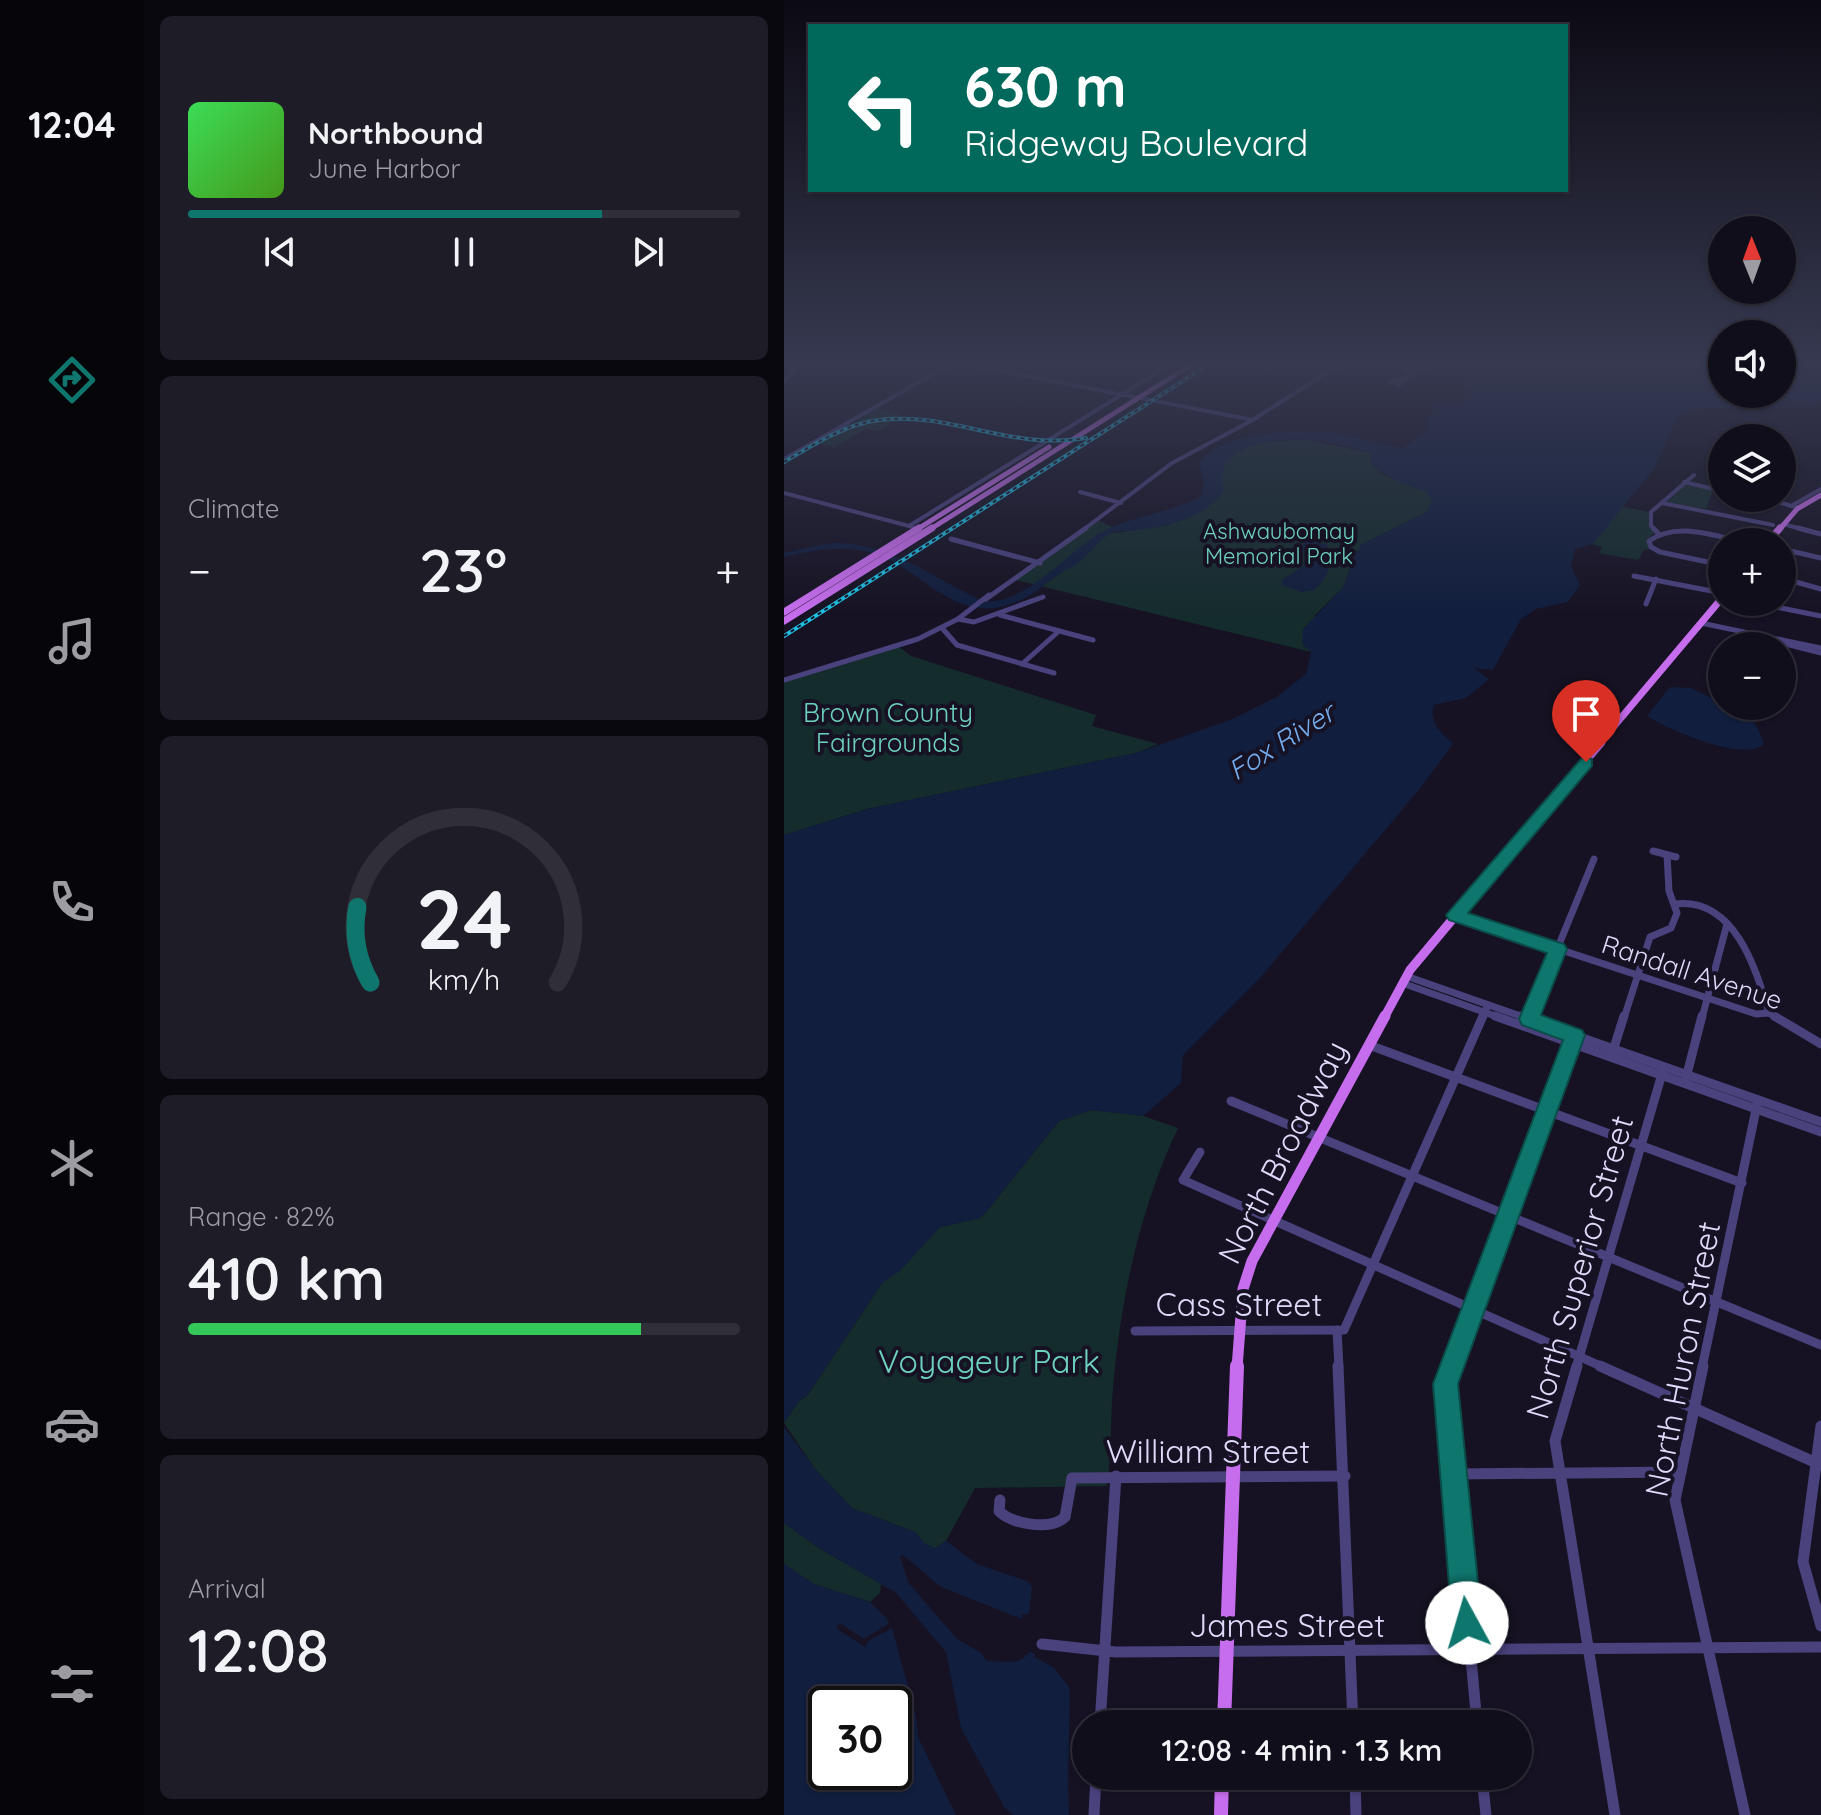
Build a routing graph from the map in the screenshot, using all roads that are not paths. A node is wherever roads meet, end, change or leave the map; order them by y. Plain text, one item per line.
1 (807, 446) edge
2 (1039, 446) edge
3 (1052, 446) edge
4 (1063, 446) edge
5 (1205, 446) edge
6 (784, 459) edge
7 (1694, 475) dead end
8 (1684, 482) junction
9 (1708, 488) edge
10 (1080, 492) dead end
11 (1821, 492) edge
12 (784, 493) edge
13 (1119, 503) junction
14 (1662, 503) junction
15 (1796, 507) edge
16 (1792, 512) edge
17 (1784, 523) junction
18 (1773, 525) dead end
19 (909, 526) junction
20 (1780, 528) edge
21 (919, 529) junction
22 (926, 532) junction
23 (1658, 533) junction
24 (1821, 533) edge
25 (1708, 536) edge
26 (951, 539) dead end
27 (1796, 552) edge
28 (1821, 558) edge
29 (1037, 562) junction
30 (1708, 562) edge
31 (1634, 576) dead end
32 (1656, 579) junction
33 (1796, 582) edge
34 (1821, 589) edge
35 (1708, 592) edge
36 (1043, 597) dead end
37 (1646, 604) dead end
38 (1796, 611) edge
39 (784, 612) edge
40 (1708, 614) edge
41 (1000, 615) junction
42 (1821, 616) edge
43 (958, 619) junction
44 (784, 621) edge
45 (1701, 623) junction
46 (942, 628) junction
47 (1059, 631) junction
48 (1093, 640) dead end
49 (1821, 650) edge
50 (1022, 664) junction
51 (1054, 673) dead end
52 (784, 680) edge
53 (1653, 851) dead end
54 (1594, 859) dead end
55 (1675, 904) junction
56 (1455, 915) junction
57 (1727, 924) junction
58 (1558, 949) junction
59 (1638, 975) junction
60 (1404, 980) junction
61 (1707, 998) junction
62 (1487, 1009) junction
63 (1769, 1013) junction
64 (1529, 1019) junction
65 (1573, 1040) junction
66 (1821, 1044) edge
67 (1369, 1045) junction
68 (1612, 1053) junction
69 (1663, 1071) junction
70 (1457, 1077) junction
71 (1685, 1079) junction
72 (1231, 1101) dead end
73 (1758, 1105) junction
74 (1546, 1110) junction
75 (1821, 1122) edge
76 (1821, 1132) edge
77 (1320, 1138) junction
78 (1642, 1146) junction
79 (1200, 1152) dead end
80 (1413, 1176) junction
81 (1742, 1183) junction
82 (1508, 1215) junction
83 (1275, 1222) junction
84 (1610, 1258) junction
85 (1373, 1265) junction
86 (1717, 1302) junction
87 (1473, 1309) junction
88 (1239, 1330) junction
89 (1341, 1330) junction
90 (1135, 1331) dead end
91 (1821, 1345) edge
92 (1581, 1358) junction
93 (1695, 1408) junction
94 (1821, 1426) edge
95 (1819, 1464) edge
96 (1681, 1472) junction
97 (1561, 1473) junction
98 (1453, 1474) junction
99 (1116, 1476) junction
100 (1345, 1476) junction
101 (1233, 1477) junction
102 (1000, 1500) dead end
103 (1821, 1626) edge
104 (1042, 1644) dead end
105 (1821, 1647) edge
106 (1708, 1648) junction
107 (1589, 1649) junction
108 (1469, 1650) junction
109 (1105, 1651) junction
110 (1351, 1651) junction
111 (1227, 1652) junction
112 (1101, 1710) edge
113 (1225, 1710) edge
114 (1353, 1710) edge
115 (1475, 1710) edge
116 (1095, 1790) edge
117 (1222, 1790) edge
118 (1355, 1790) edge
119 (1483, 1790) edge
120 (1094, 1815) edge
121 (1221, 1815) edge
122 (1356, 1815) edge
123 (1486, 1815) edge
124 (1615, 1815) edge
125 (1745, 1815) edge

1 - 6 street
2 - 19 street
3 - 21 main road
4 - 22 main road
5 - 13 street
7 - 8 street
8 - 9 street
8 - 14 street
10 - 13 street
11 - 15 main road
12 - 19 street
13 - 29 street
14 - 18 street
14 - 23 street
16 - 17 main road
17 - 20 main road
17 - 24 street
19 - 21 street
21 - 22 street
21 - 39 main road
22 - 44 main road
23 - 25 street
23 - 30 street
26 - 29 street
27 - 28 street
29 - 43 street
31 - 32 street
32 - 35 street
32 - 37 street
33 - 34 street
36 - 41 street
38 - 42 street
40 - 45 main road, North Broadway
41 - 43 street
41 - 47 street
43 - 46 street
45 - 49 street
45 - 56 main road, North Broadway
46 - 50 street
46 - 52 street
47 - 48 street
47 - 50 street
50 - 51 street
53 - 55 street
54 - 58 street
55 - 57 street
55 - 59 street
56 - 58 street, Randall Avenue
56 - 60 main road, North Broadway
57 - 61 street
57 - 63 street
58 - 59 street, Randall Avenue
58 - 64 street
59 - 61 street, Randall Avenue
59 - 68 street
60 - 62 street
60 - 67 main road, North Broadway
61 - 63 street, Randall Avenue
61 - 71 street
62 - 64 street
62 - 65 street
62 - 70 street
63 - 66 street, Randall Avenue
64 - 65 street
65 - 68 street
65 - 74 street
67 - 70 street
67 - 77 main road, North Broadway
68 - 69 street
69 - 71 street
69 - 78 street, North Superior Street
70 - 74 street
70 - 80 street
71 - 73 street
72 - 77 street
73 - 75 street
73 - 76 street
73 - 81 street, North Huron Street
74 - 78 street
74 - 82 street
77 - 80 street
77 - 83 main road, North Broadway
78 - 81 street
78 - 84 street, North Superior Street
79 - 83 street
80 - 82 street
80 - 85 street
81 - 86 street, North Huron Street
82 - 84 street
82 - 87 street
83 - 85 street
83 - 88 main road, North Broadway
84 - 86 street
84 - 92 street, North Superior Street
85 - 87 street
85 - 89 street
86 - 91 street
86 - 93 street, North Huron Street
87 - 92 street
87 - 98 street
88 - 89 street, Cass Street
88 - 90 street, Cass Street
88 - 101 main road, North Broadway
89 - 100 street
92 - 93 street
92 - 97 street, North Superior Street
93 - 95 street
93 - 96 street, North Huron Street
94 - 95 street
95 - 103 street
96 - 97 street
96 - 106 street, North Huron Street
97 - 98 street
97 - 107 street, North Superior Street
98 - 108 street
99 - 101 street, William Street
99 - 102 street, William Street
99 - 109 street
100 - 101 street, William Street
100 - 110 street
101 - 111 main road, North Broadway
104 - 109 street, James Street
105 - 106 street, James Street
106 - 107 street, James Street
106 - 125 street, North Huron Street
107 - 108 street, James Street
107 - 124 street, North Superior Street
108 - 110 street, James Street
108 - 115 street
109 - 111 street, James Street
109 - 112 street
110 - 111 street, James Street
110 - 114 street
111 - 113 main road, North Broadway
116 - 120 street
117 - 121 main road
118 - 122 street
119 - 123 street

